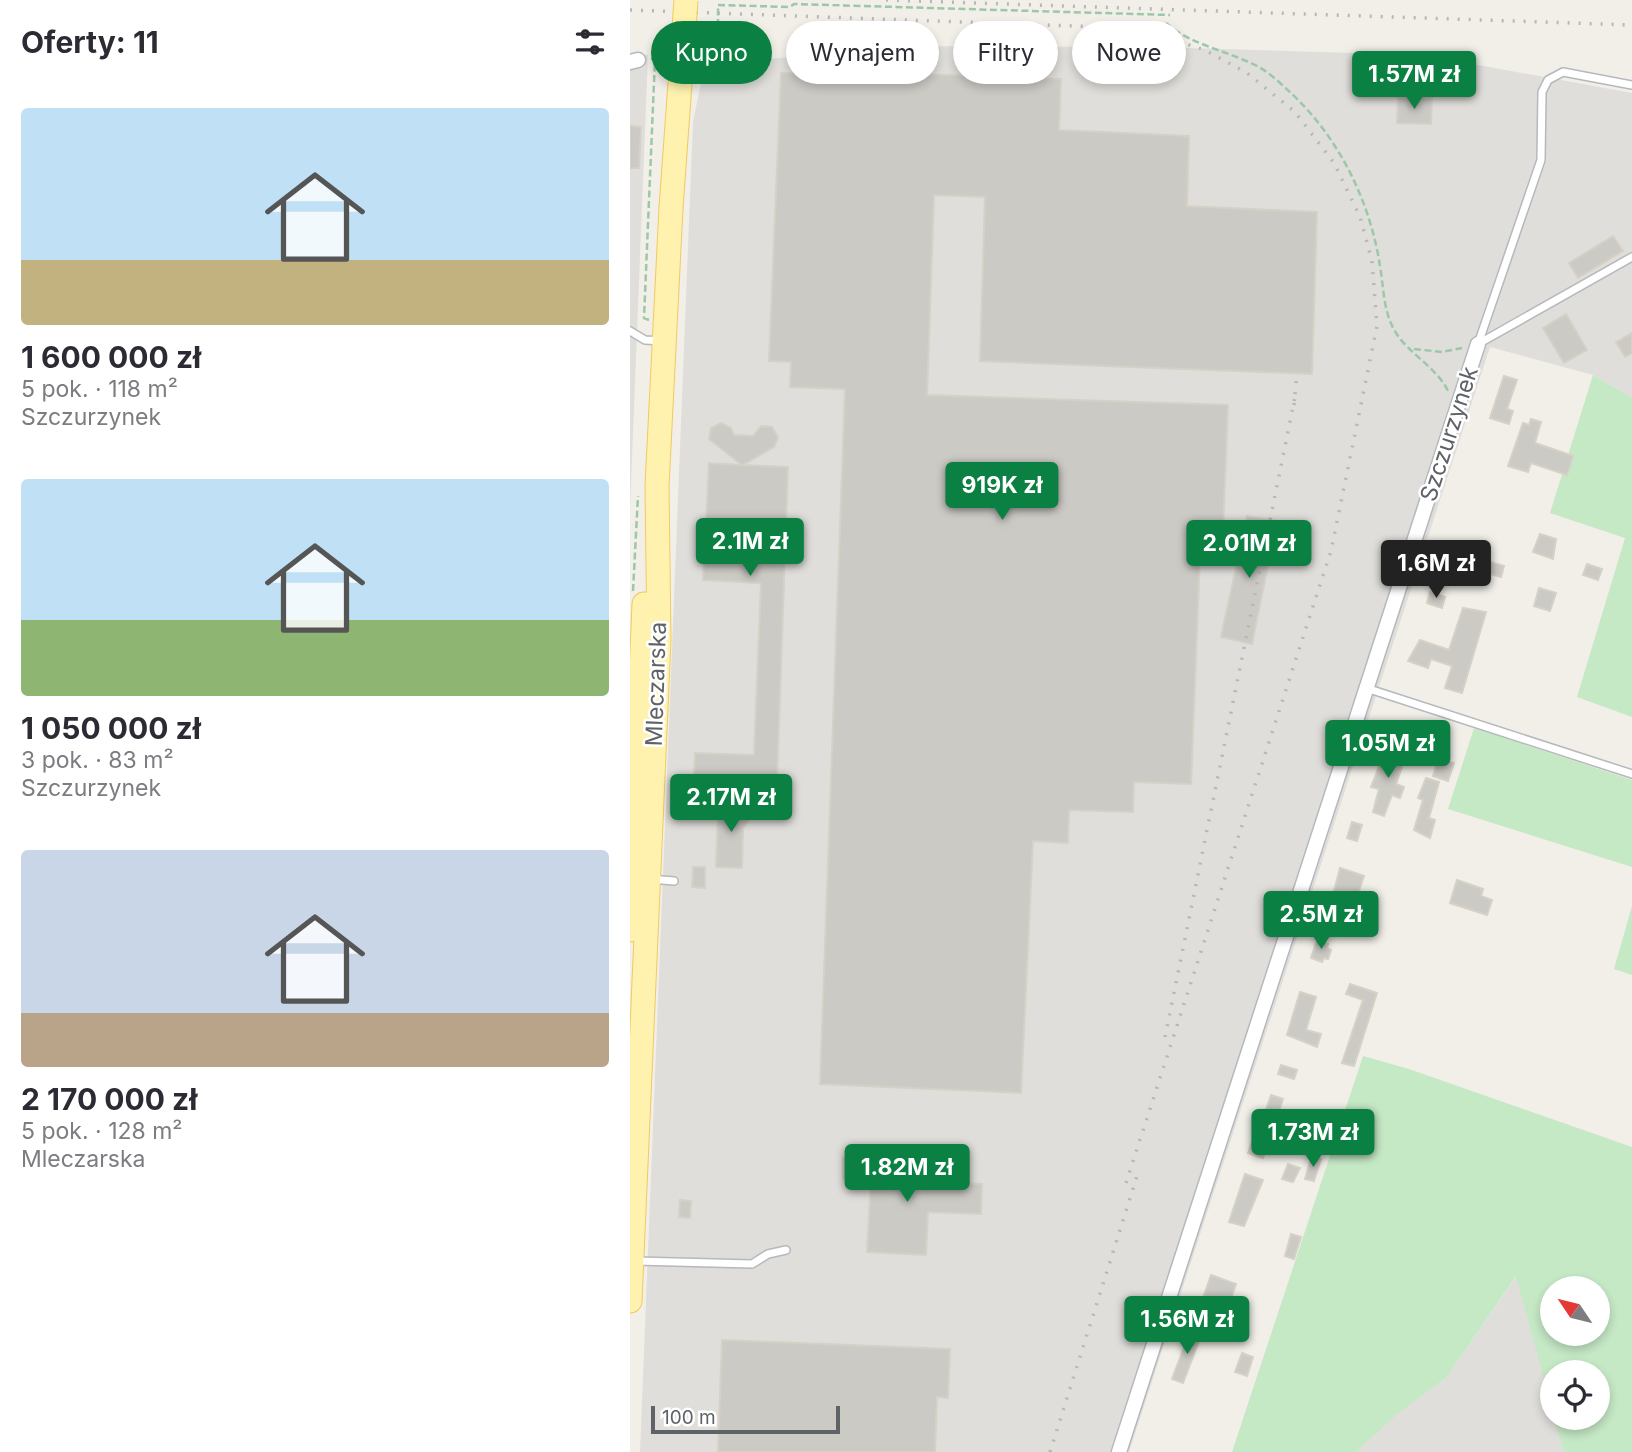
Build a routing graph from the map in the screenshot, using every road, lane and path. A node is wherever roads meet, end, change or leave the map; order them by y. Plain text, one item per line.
1 (686, 0) edge
2 (1170, 15) dead end
3 (718, 21) edge
4 (1186, 37) edge
5 (634, 61) edge
6 (1632, 85) edge
7 (1632, 257) edge
8 (649, 320) dead end
9 (630, 331) edge
10 (663, 341) junction
11 (1478, 344) junction
12 (1413, 349) junction
13 (1457, 408) junction
14 (657, 486) junction
15 (1366, 688) junction
16 (642, 708) edge
17 (1632, 774) edge
18 (648, 879) junction
19 (674, 881) dead end
20 (630, 930) edge
21 (786, 1250) dead end
22 (631, 1260) edge
23 (630, 1301) edge
24 (1119, 1452) edge

1 - 10 main road, Mleczarska, bridge
2 - 3 path
4 - 12 path
5 - 8 path
6 - 11 lane
7 - 11 lane, Szczurzynek
9 - 10 lane
10 - 14 main road, Mleczarska
11 - 12 path
11 - 13 street, Szczurzynek
12 - 13 path
13 - 15 street, Szczurzynek
14 - 16 main road, Mleczarska
14 - 16 main road, Mleczarska
15 - 17 lane
15 - 24 street, Szczurzynek
16 - 18 main road, Mleczarska
16 - 20 main road, Mleczarska
18 - 19 lane
18 - 22 main road, Mleczarska
21 - 22 lane
22 - 23 main road, Mleczarska

